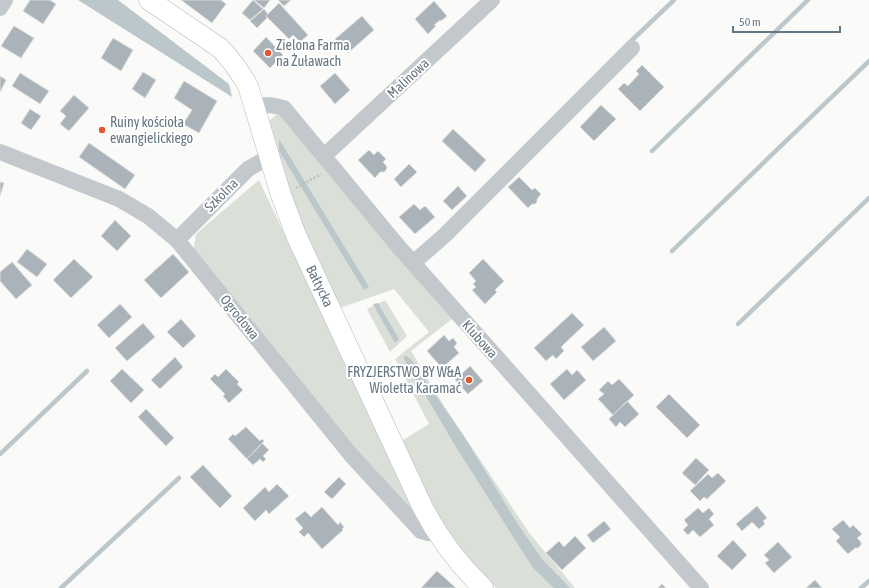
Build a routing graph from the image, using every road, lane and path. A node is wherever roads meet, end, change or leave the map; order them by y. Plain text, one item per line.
1 (5, 0) edge
2 (149, 0) edge
3 (492, 0) edge
4 (0, 8) edge
5 (632, 48) dead end
6 (254, 106) junction
7 (1, 152) edge
8 (324, 156) junction
9 (269, 157) junction
10 (308, 181) dead end
11 (299, 186) dead end
12 (177, 240) junction
13 (413, 263) junction
14 (436, 532) junction
15 (483, 588) edge
16 (701, 588) edge

1 - 4 street
2 - 6 main road, Bałtycka
3 - 8 street, Malinowa
5 - 13 street
6 - 8 street, Klubowa
6 - 9 main road, Bałtycka
7 - 12 street, Ogrodowa
8 - 13 street, Klubowa
9 - 12 street, Szkolna
9 - 14 main road, Bałtycka
10 - 11 path
12 - 14 street, Ogrodowa
13 - 16 street, Klubowa
14 - 15 main road, Bałtycka

